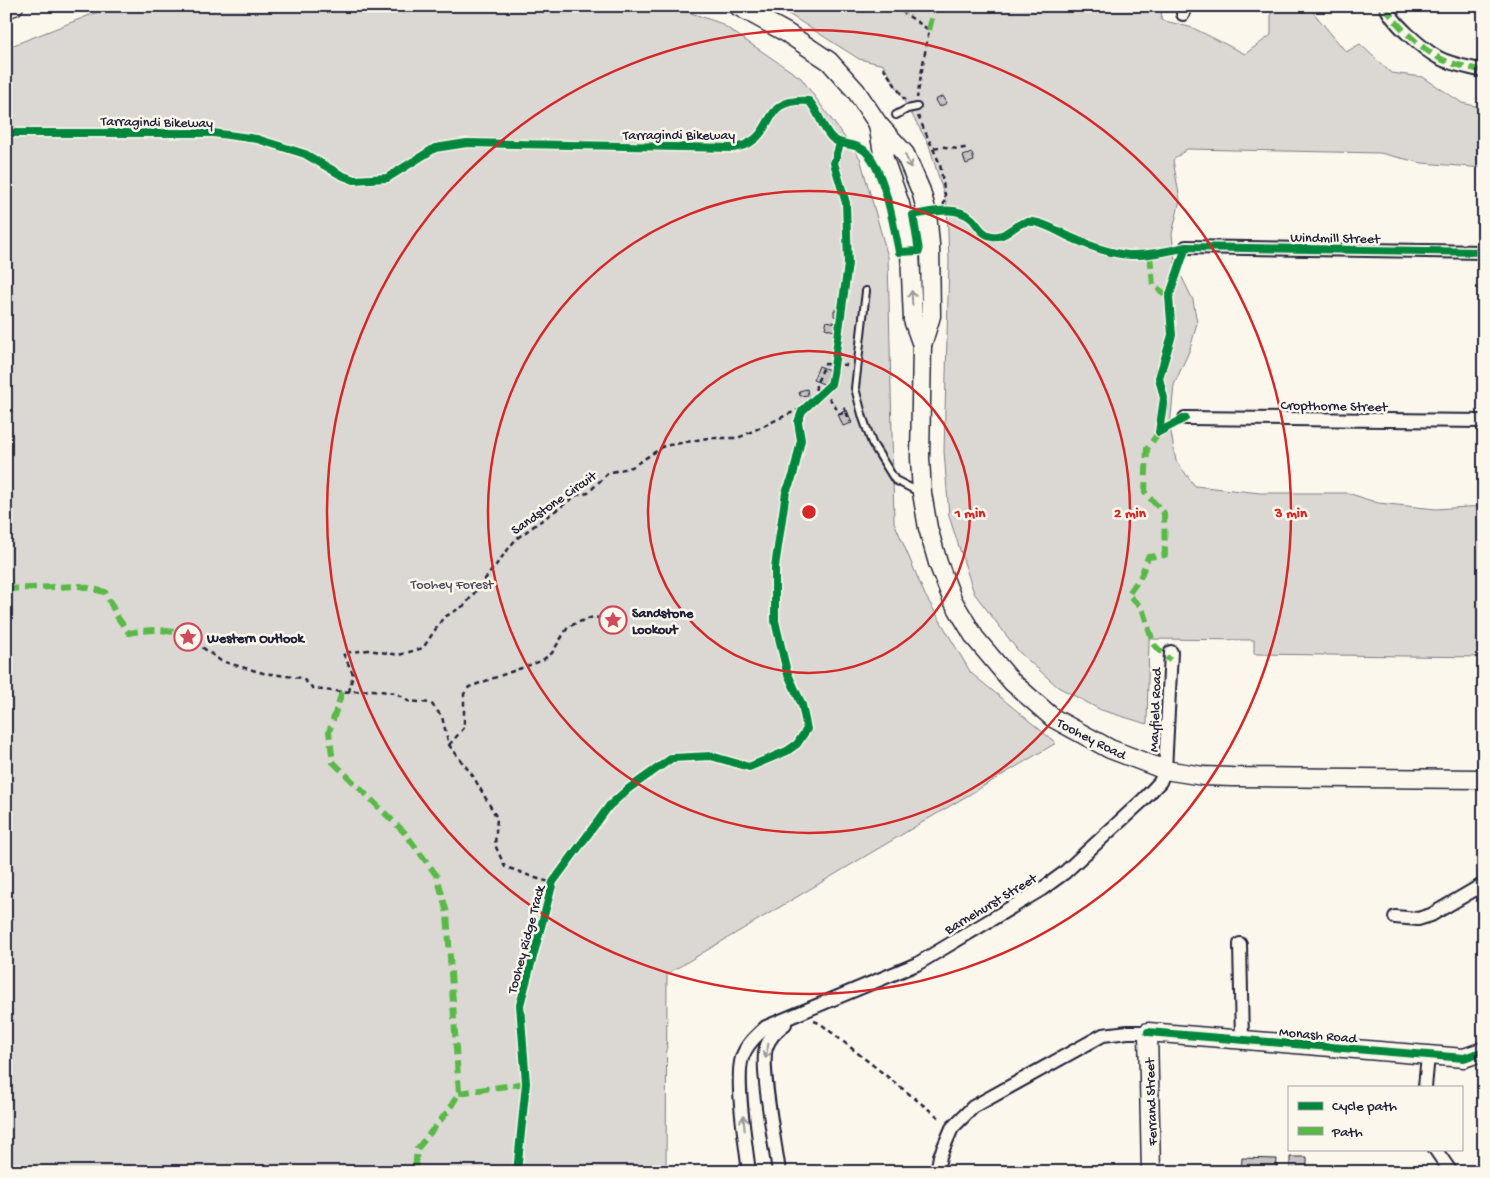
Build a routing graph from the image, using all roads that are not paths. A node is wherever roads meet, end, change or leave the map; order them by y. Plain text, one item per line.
1 (14, 6) edge
2 (738, 6) edge
3 (1386, 6) edge
4 (6, 9) edge
5 (1484, 71) edge
6 (918, 107) road end
7 (896, 115) dead end
8 (878, 124) junction
9 (1186, 247) dead end
10 (1484, 252) edge
11 (866, 291) dead end
12 (922, 345) junction
13 (1185, 418) dead end
14 (1484, 421) edge
15 (922, 493) junction
16 (1171, 652) dead end
17 (1165, 770) junction
18 (1484, 779) edge
19 (1484, 884) edge
20 (1395, 917) dead end
21 (1240, 944) dead end
22 (796, 1014) junction
23 (1148, 1032) junction
24 (1242, 1040) junction
25 (1484, 1051) edge
26 (1428, 1056) junction
27 (1425, 1086) edge
28 (1436, 1150) edge
29 (749, 1172) edge
30 (779, 1172) edge
31 (937, 1172) edge
32 (1151, 1172) edge
33 (1451, 1172) edge

1 - 4 main road
2 - 8 main road, Toohey Road
3 - 5 street
6 - 7 lane
12 -> 8 main road, Toohey Road
8 -> 12 main road, Toohey Road
9 - 10 street, Windmill Street
11 - 15 lane
12 - 15 main road, Toohey Road
13 - 14 street, Cropthorne Street
15 - 17 main road, Toohey Road
16 - 17 street, Mayfield Road
17 - 18 main road, Toohey Road
17 - 22 street, Barnehurst Street
19 - 20 street
21 - 24 street
29 -> 22 street, Barnehurst Street
22 -> 30 street, Barnehurst Street
23 - 24 main road, Monash Road
23 - 31 street, Monash Road
23 - 32 main road, Ferrand Street
24 - 26 main road, Monash Road
25 - 26 main road, Monash Road
26 - 27 street
28 - 33 street

